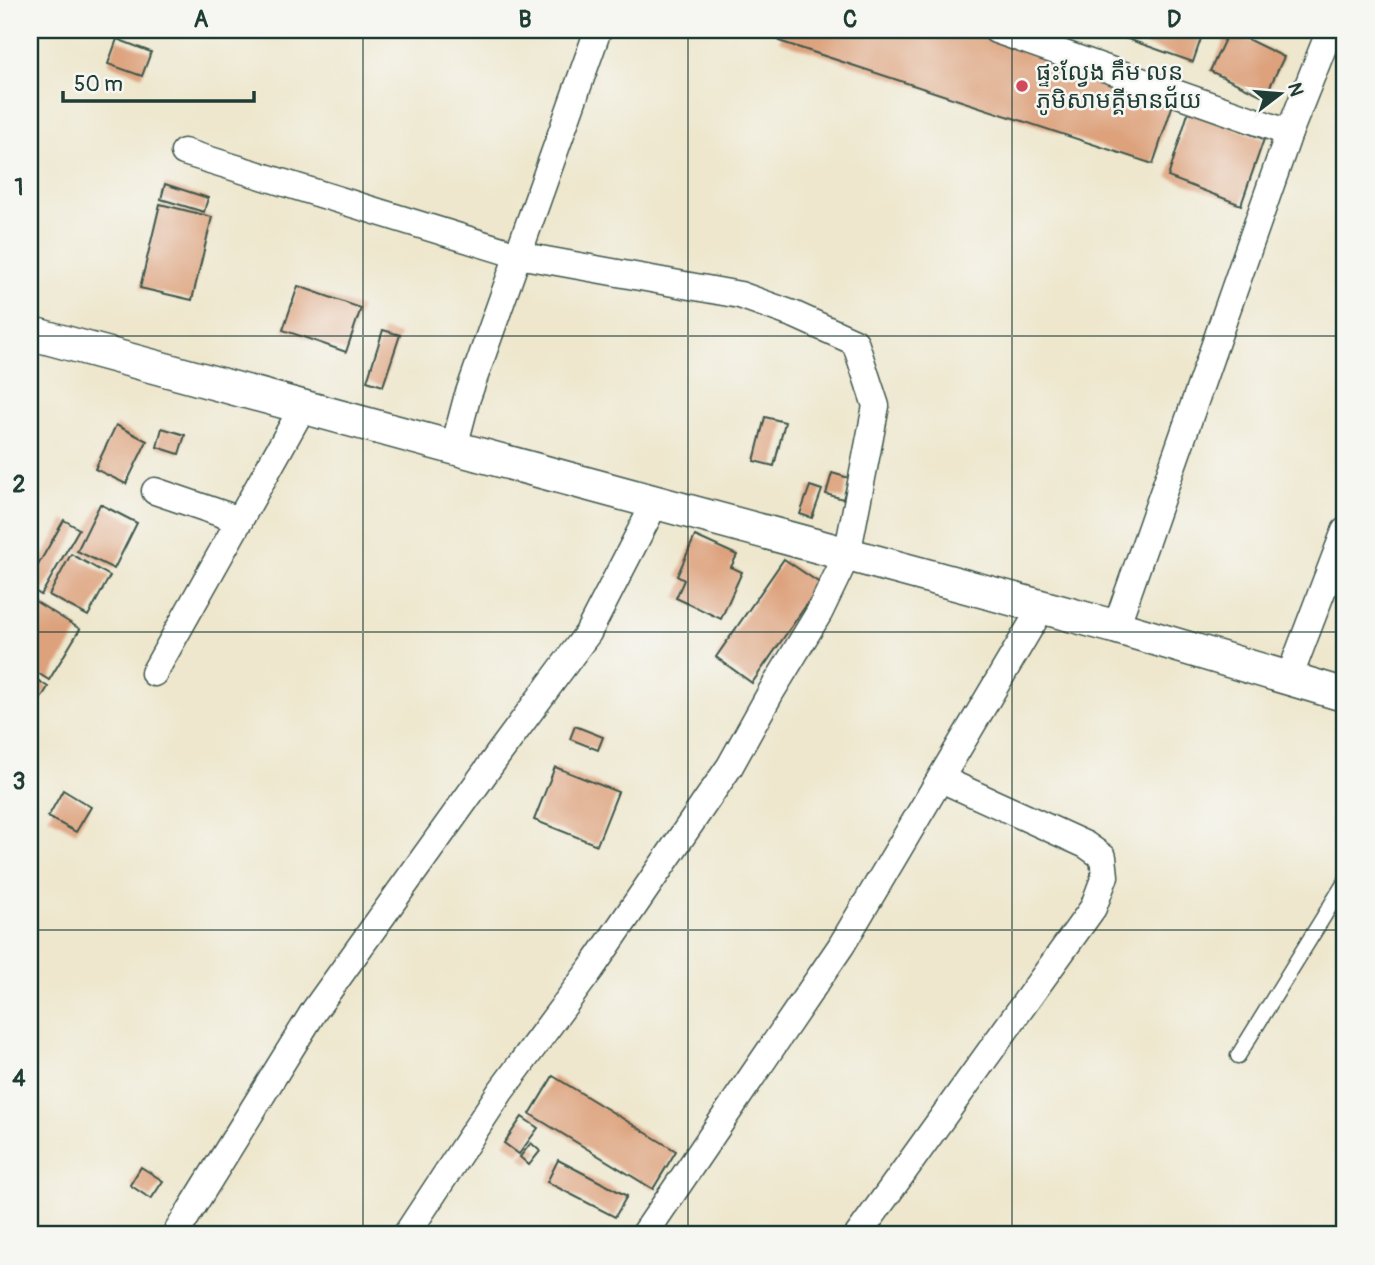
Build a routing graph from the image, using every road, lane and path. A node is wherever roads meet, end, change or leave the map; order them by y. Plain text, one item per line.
1 (598, 30) edge
2 (996, 30) edge
3 (1330, 30) edge
4 (1289, 133) junction
5 (184, 152) dead end
6 (517, 255) junction
7 (35, 338) edge
8 (303, 407) junction
9 (454, 447) junction
10 (155, 491) dead end
11 (656, 501) junction
12 (240, 520) junction
13 (1345, 531) edge
14 (847, 555) junction
15 (1042, 607) junction
16 (1116, 627) junction
17 (155, 673) dead end
18 (1289, 678) junction
19 (1345, 695) edge
20 (941, 779) junction
21 (1345, 883) edge
22 (1238, 1056) dead end
23 (174, 1235) edge
24 (407, 1235) edge
25 (644, 1235) edge
26 (858, 1235) edge

1 - 6 street
2 - 4 street
3 - 4 street
4 - 16 street
5 - 6 street
6 - 9 street
6 - 14 street
7 - 8 street
8 - 9 street
8 - 12 street
9 - 11 street
10 - 12 street
11 - 14 street
11 - 23 street
12 - 17 street
13 - 18 street
14 - 15 street
14 - 24 street
15 - 16 street
15 - 20 street
16 - 18 street
18 - 19 street
20 - 25 street
20 - 26 street
21 - 22 lane

